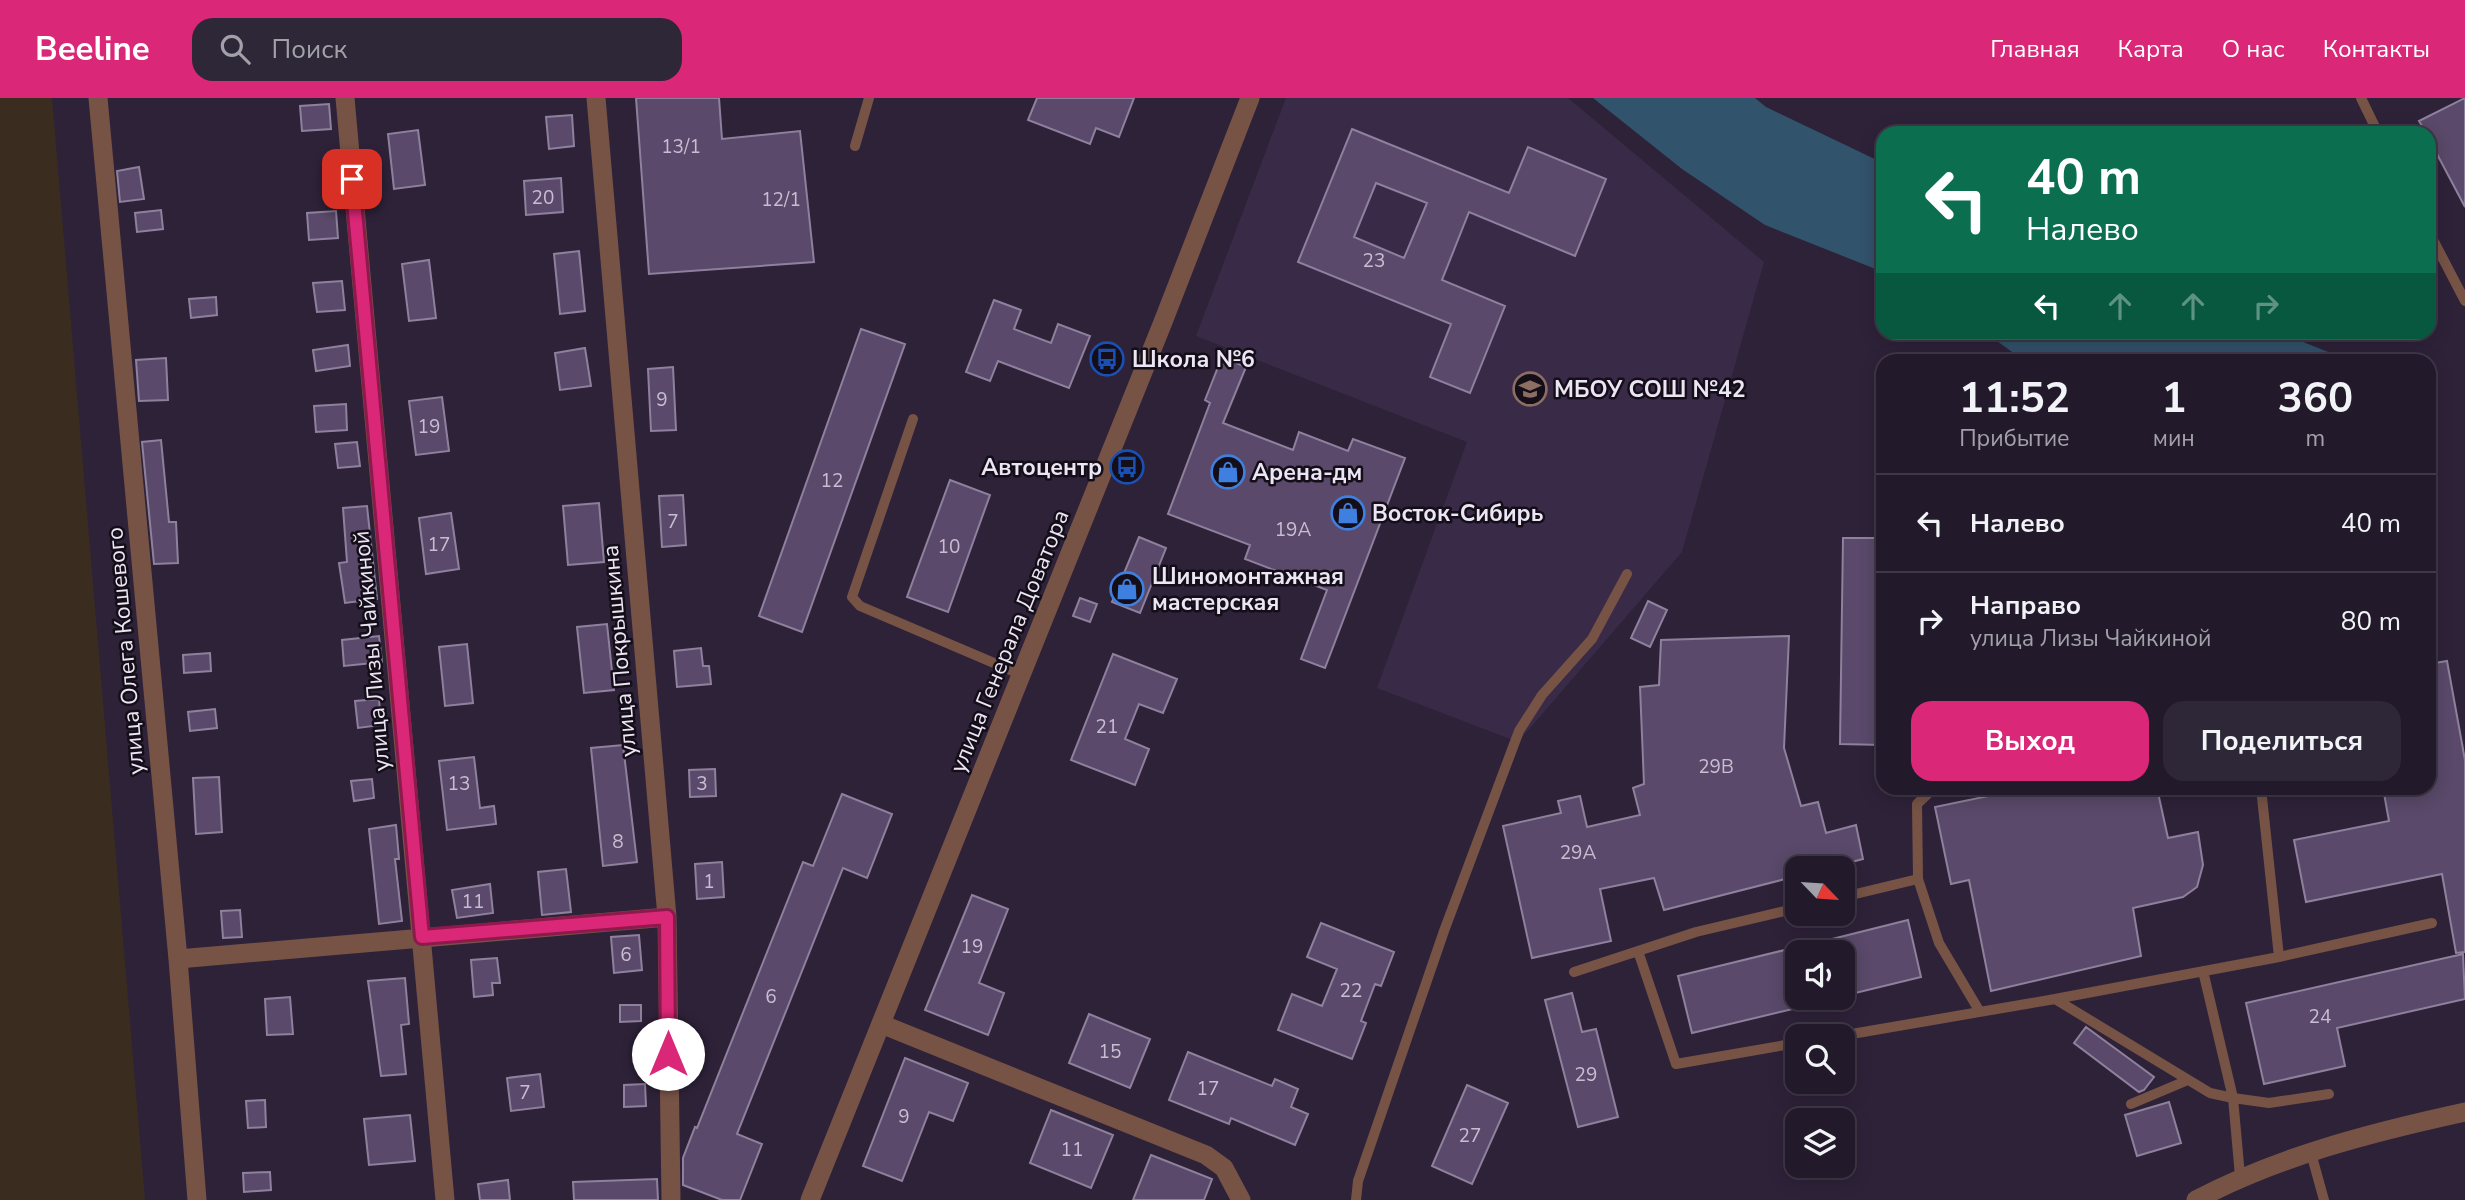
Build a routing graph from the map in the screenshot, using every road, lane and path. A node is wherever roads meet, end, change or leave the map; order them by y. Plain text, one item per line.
1 (99, 98) edge
2 (345, 98) edge
3 (596, 98) edge
4 (869, 98) edge
5 (1250, 98) edge
6 (2361, 98) edge
7 (2375, 126) edge
8 (855, 146) dead end
9 (2436, 245) edge
10 (2465, 301) edge
11 (913, 419) dead end
12 (1627, 574) dead end
13 (1022, 674) junction
14 (1927, 795) edge
15 (2262, 795) edge
16 (1918, 879) junction
17 (1855, 894) edge
18 (1785, 911) edge
19 (667, 917) junction
20 (2432, 923) dead end
21 (422, 937) junction
22 (1638, 951) junction
23 (2279, 957) junction
24 (178, 959) junction
25 (2203, 971) junction
26 (1574, 972) dead end
27 (2055, 999) junction
28 (1980, 1012) junction
29 (881, 1024) junction
30 (1855, 1033) edge
31 (1785, 1045) edge
32 (2188, 1080) junction
33 (2329, 1094) dead end
34 (2233, 1098) junction
35 (2131, 1104) dead end
36 (2465, 1112) edge
37 (2311, 1153) junction
38 (2240, 1177) junction
39 (197, 1200) edge
40 (444, 1200) edge
41 (671, 1200) edge
42 (810, 1200) edge
43 (1241, 1200) edge
44 (1356, 1200) edge
45 (2196, 1200) edge
46 (2324, 1200) edge

1 - 24 street, улица Олега Кошевого
2 - 21 street, улица Лизы Чайкиной
3 - 19 street, улица Покрышкина
4 - 8 lane
5 - 13 street, улица Генерала Доватора
6 - 7 lane
9 - 10 lane
11 - 13 lane
12 - 44 lane
13 - 29 street, улица Генерала Доватора
14 - 16 lane
15 - 23 lane
16 - 17 lane
16 - 28 lane
18 - 22 lane
19 - 21 street
19 - 41 street, улица Покрышкина
20 - 23 lane
21 - 24 street
21 - 40 street, улица Лизы Чайкиной
22 - 26 lane
22 - 31 lane
23 - 25 lane
24 - 39 street, улица Олега Кошевого
25 - 27 lane
25 - 34 lane
27 - 28 lane
27 - 32 lane
28 - 30 lane
29 - 42 street, улица Генерала Доватора
29 - 43 street
32 - 34 lane
32 - 35 lane
33 - 34 lane
34 - 38 lane
36 - 37 street
37 - 38 street
37 - 46 lane
38 - 45 street

